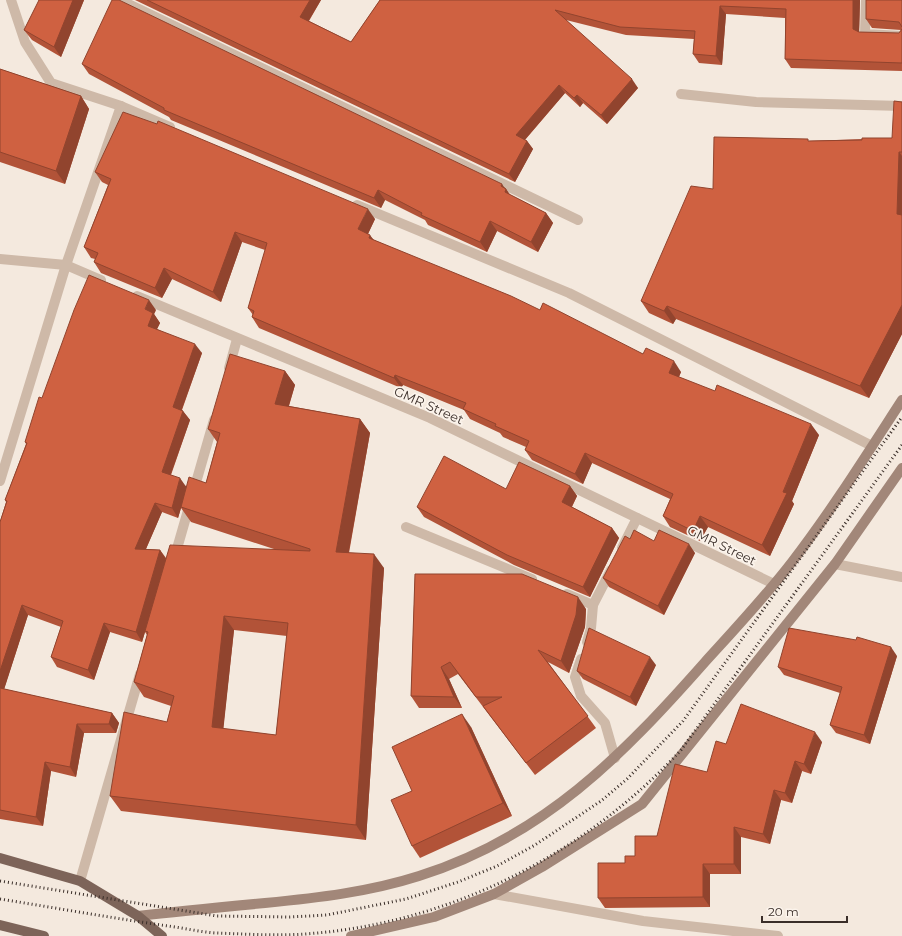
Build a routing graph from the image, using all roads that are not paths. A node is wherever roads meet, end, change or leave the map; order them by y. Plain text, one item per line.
1 (11, 0) edge
2 (120, 0) edge
3 (866, 0) edge
4 (902, 36) edge
5 (681, 94) dead end
6 (121, 106) junction
7 (902, 106) edge
8 (180, 131) edge
9 (349, 201) edge
10 (578, 220) dead end
11 (0, 259) edge
12 (66, 265) junction
13 (109, 284) edge
14 (130, 293) edge
15 (238, 339) junction
16 (226, 377) edge
17 (902, 400) edge
18 (218, 407) edge
19 (872, 446) junction
20 (902, 468) edge
21 (0, 480) edge
22 (637, 518) junction
23 (406, 527) dead end
24 (835, 564) junction
25 (171, 568) edge
26 (902, 577) edge
27 (543, 584) edge
28 (774, 584) junction
29 (558, 590) edge
30 (594, 605) junction
31 (142, 667) edge
32 (615, 758) junction
33 (0, 858) edge
34 (80, 881) junction
35 (494, 894) junction
36 (138, 916) junction
37 (0, 925) edge
38 (44, 936) edge
39 (162, 936) edge
40 (351, 936) edge
41 (778, 936) edge

1 - 6 street
2 - 10 street
3 - 4 street
5 - 7 street
6 - 8 street
6 - 12 street
9 - 19 street
11 - 12 street
12 - 13 street
12 - 21 street
14 - 15 street, GMR Street
15 - 16 street
15 - 22 street, GMR Street
17 - 19 street
18 - 25 street
19 - 28 street
20 - 24 street
22 - 28 street, GMR Street
22 - 30 street
23 - 27 street
24 - 26 street
24 - 35 street
28 - 32 street
29 - 30 street
30 - 32 street
31 - 34 street
32 - 36 street
33 - 34 main road
34 - 36 main road
35 - 40 street
35 - 41 street
36 - 39 main road
37 - 38 main road

